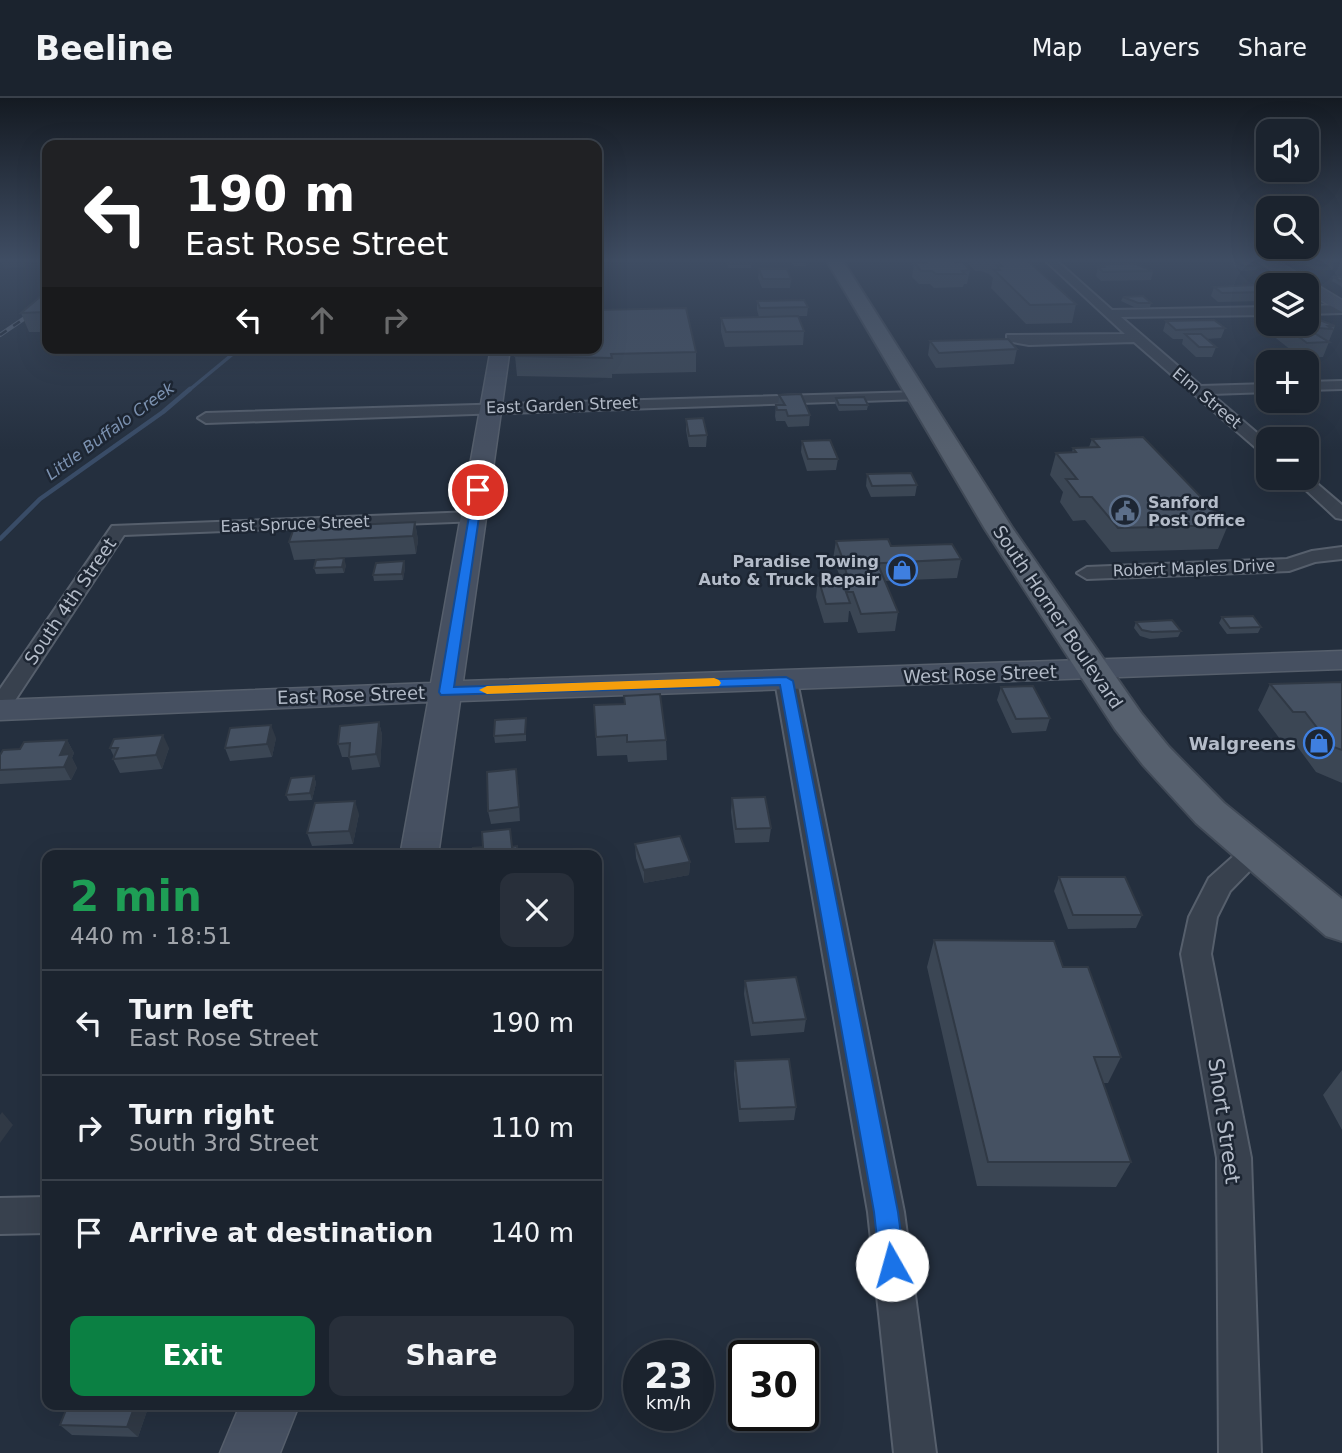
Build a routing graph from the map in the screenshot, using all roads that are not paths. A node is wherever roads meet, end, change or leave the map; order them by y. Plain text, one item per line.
1 (873, 324) edge
2 (1121, 324) edge
3 (1012, 338) dead end
4 (1137, 338) junction
5 (500, 354) edge
6 (1342, 385) edge
7 (1319, 386) edge
8 (1256, 388) edge
9 (1198, 390) junction
10 (917, 396) junction
11 (491, 407) junction
12 (206, 418) dead end
13 (1256, 440) edge
14 (1315, 490) edge
15 (1342, 492) edge
16 (1318, 493) junction
17 (1342, 514) edge
18 (473, 517) junction
19 (118, 530) joint
20 (1342, 553) edge
21 (1087, 573) dead end
22 (1342, 660) edge
23 (1093, 670) junction
24 (786, 681) junction
25 (446, 692) junction
26 (0, 708) edge
27 (420, 850) edge
28 (1255, 852) junction
29 (1342, 924) edge
30 (42, 1215) edge
31 (0, 1216) edge
32 (268, 1410) edge
33 (250, 1453) edge
34 (915, 1453) edge
35 (1240, 1453) edge

1 - 10 main road, South Horner Boulevard
2 - 4 street, Elm Street
3 - 4 street
4 - 9 street, Elm Street
5 - 11 street
6 - 7 street
8 - 9 street
9 - 13 street, Elm Street
10 - 11 street, East Garden Street
10 - 23 main road, South Horner Boulevard
11 - 12 street, East Garden Street
11 - 18 street
14 - 16 street
15 - 16 street
16 - 17 street
18 - 19 street, East Spruce Street
18 - 25 street
19 - 26 street, South 4th Street
20 - 21 street, Robert Maples Drive
22 - 23 street, West Rose Street
23 - 24 street, West Rose Street
23 - 28 main road, South Horner Boulevard
24 - 25 street, East Rose Street
24 - 34 street
25 - 26 street, East Rose Street
25 - 27 street
28 - 29 main road, South Horner Boulevard
28 - 35 street, Short Street
30 - 31 street
32 - 33 street

